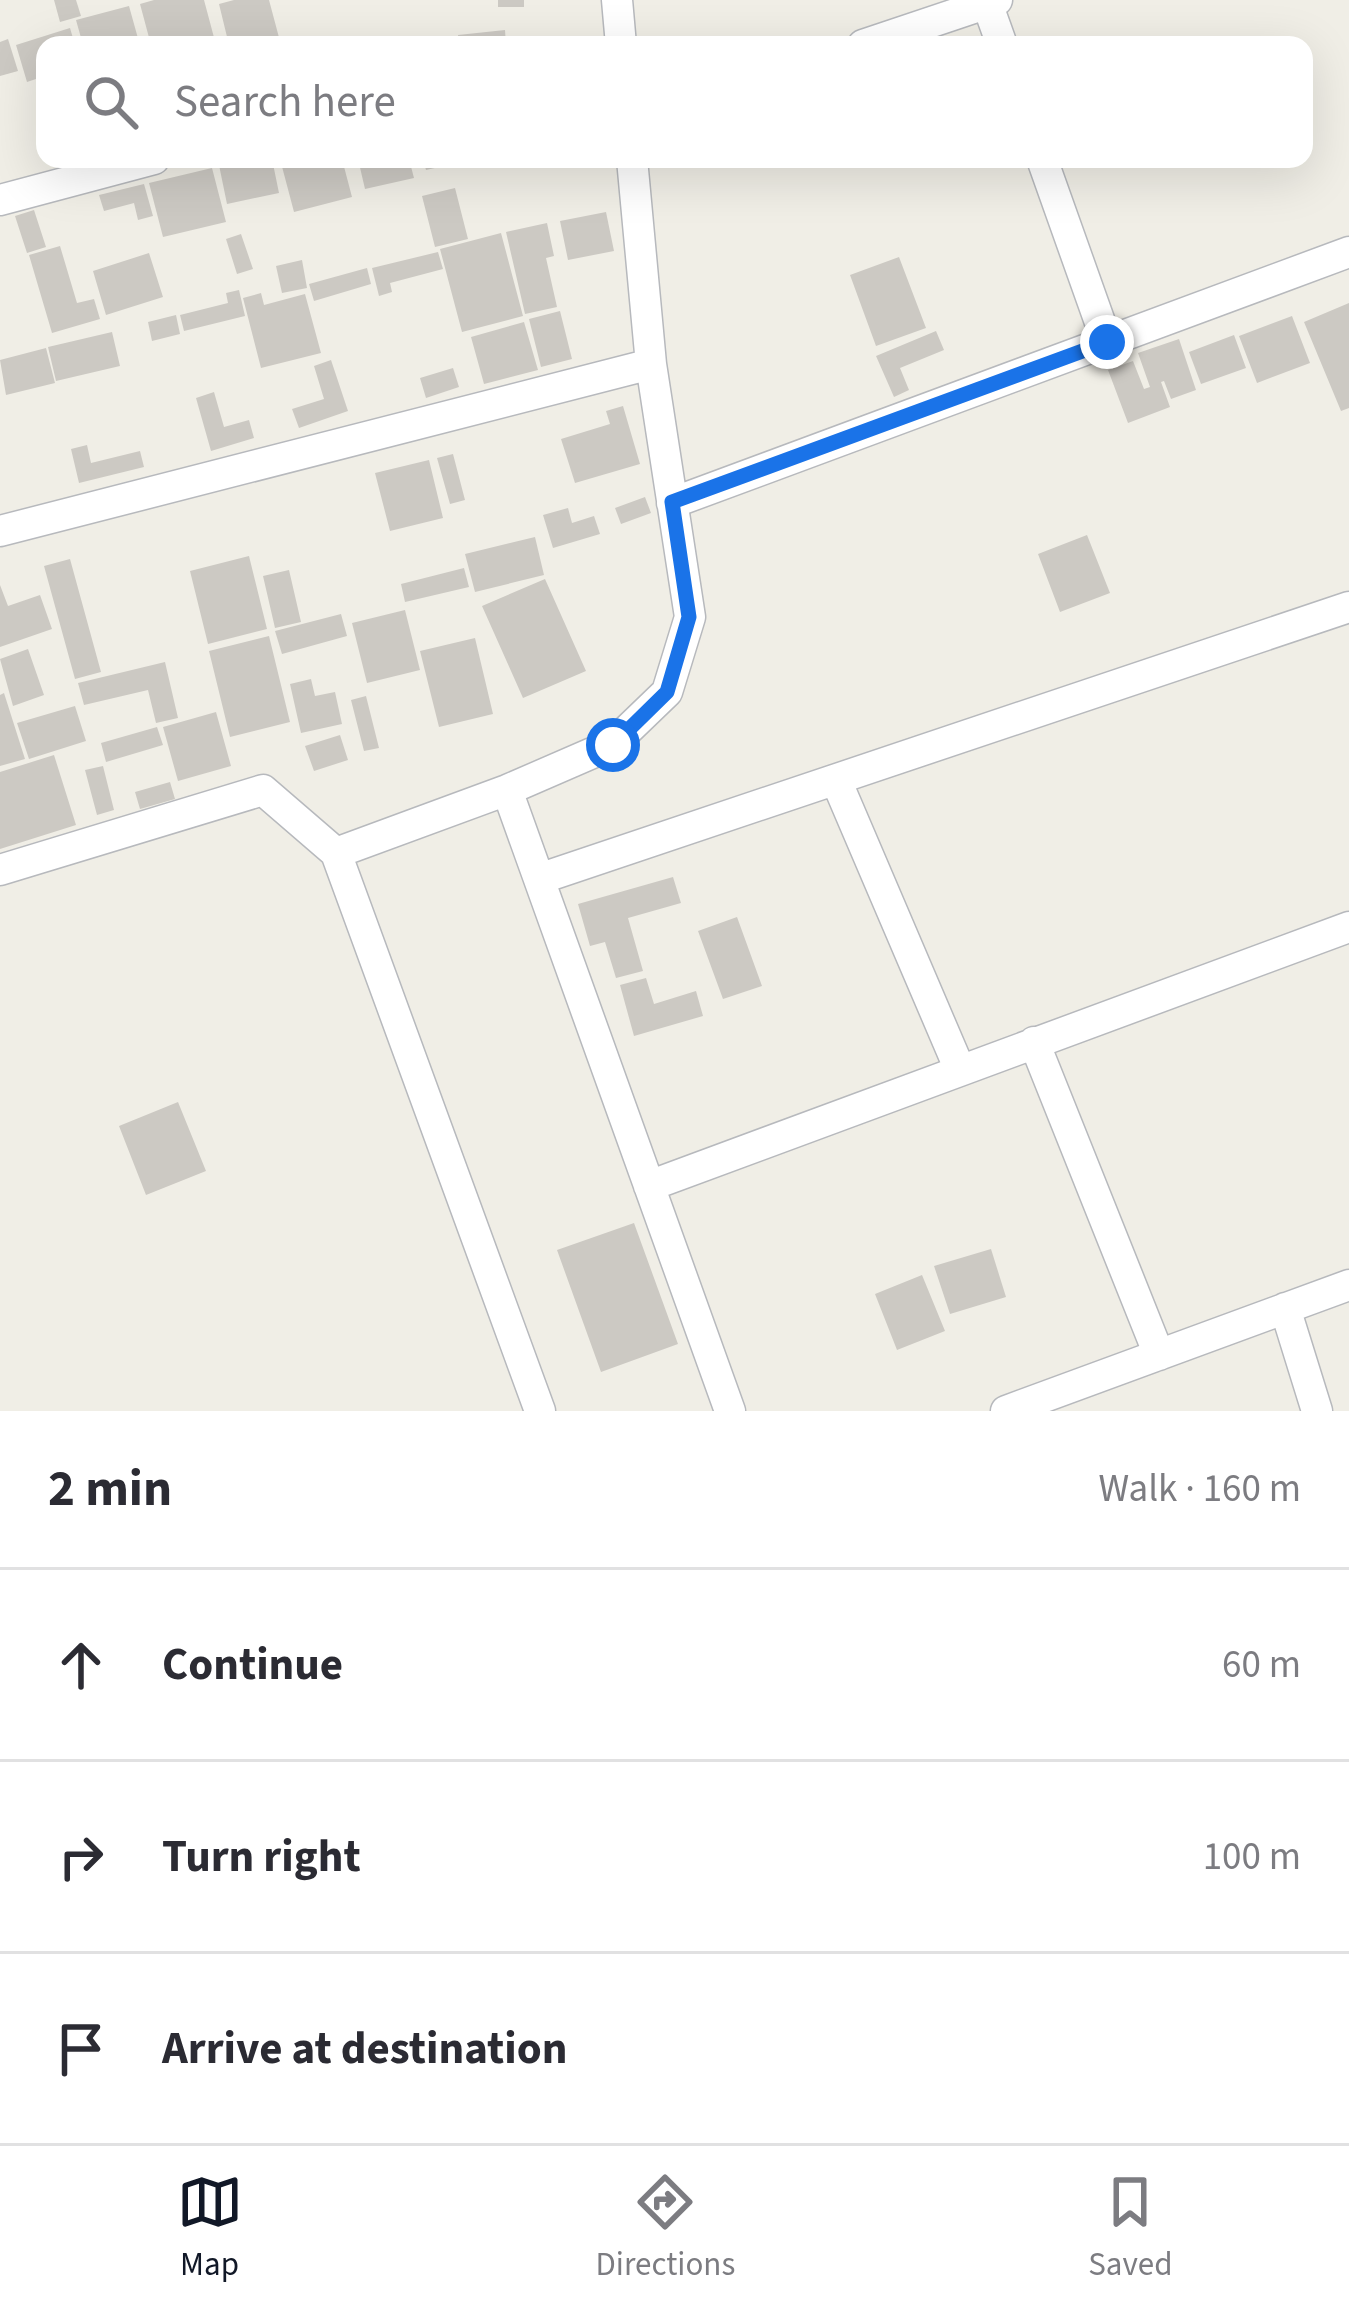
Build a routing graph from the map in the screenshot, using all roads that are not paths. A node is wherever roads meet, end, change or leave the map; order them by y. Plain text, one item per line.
1 (617, 0) edge
2 (992, 2) edge
3 (621, 36) edge
4 (890, 36) edge
5 (1000, 36) edge
6 (120, 168) edge
7 (633, 168) edge
8 (1045, 168) edge
9 (0, 200) edge
10 (1349, 252) edge
11 (1107, 342) junction
12 (651, 364) junction
13 (672, 502) junction
14 (0, 531) edge
15 (1349, 608) edge
16 (836, 780) junction
17 (507, 790) junction
18 (336, 853) junction
19 (0, 870) edge
20 (538, 879) junction
21 (1349, 927) edge
22 (1034, 1042) junction
23 (960, 1070) junction
24 (649, 1186) junction
25 (1349, 1285) edge
26 (1285, 1308) junction
27 (1159, 1355) junction
28 (540, 1411) edge
29 (730, 1411) edge
30 (1006, 1411) edge
31 (1317, 1411) edge

1 - 3 street
2 - 4 street
2 - 5 street
6 - 9 street
7 - 12 street
8 - 11 street
10 - 11 street
11 - 13 street
12 - 13 street
12 - 14 street
13 - 17 street
15 - 16 street
16 - 20 street
16 - 23 street
17 - 18 street
17 - 20 street
18 - 19 street
18 - 28 street
20 - 24 street
21 - 22 street
22 - 23 street
22 - 27 street
23 - 24 street
24 - 29 street
25 - 26 street
26 - 27 street
26 - 31 street
27 - 30 street

